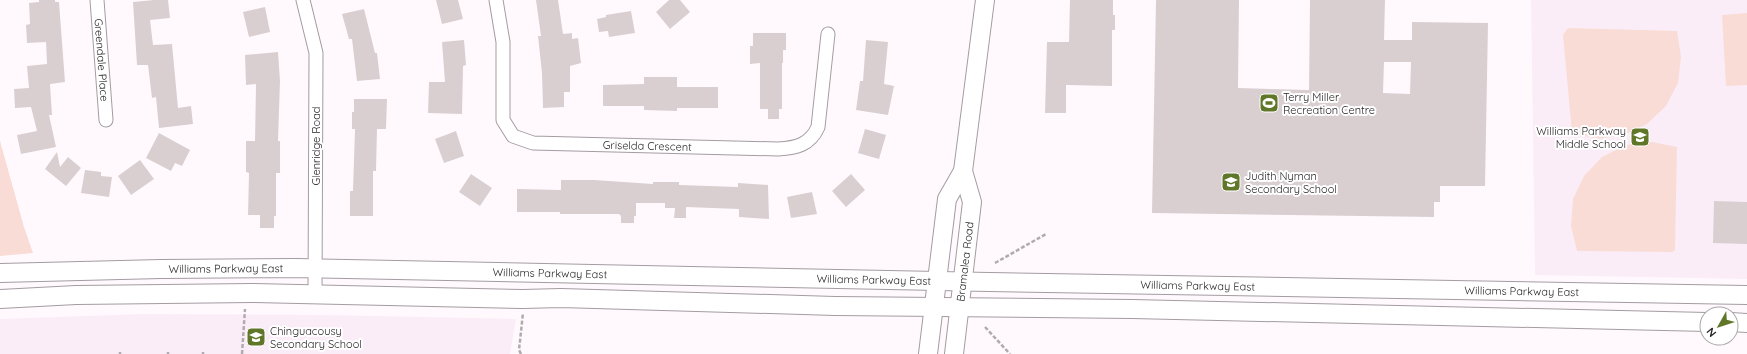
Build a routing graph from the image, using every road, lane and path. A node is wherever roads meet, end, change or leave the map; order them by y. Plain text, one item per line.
1 (98, 0) edge
2 (303, 0) edge
3 (496, 0) edge
4 (985, 0) edge
5 (828, 34) dead end
6 (106, 120) dead end
7 (963, 171) junction
8 (1046, 234) dead end
9 (995, 263) dead end
10 (316, 268) junction
11 (0, 273) edge
12 (937, 281) junction
13 (963, 282) junction
14 (246, 292) junction
15 (315, 294) junction
16 (1747, 295) edge
17 (0, 299) edge
18 (523, 299) junction
19 (933, 307) junction
20 (960, 308) junction
21 (1699, 322) edge
22 (985, 327) dead end
23 (242, 354) edge
24 (521, 354) edge
25 (928, 354) edge
26 (954, 354) edge
27 (1010, 354) edge

1 - 6 street, Greendale Place
2 - 10 street, Glenridge Road
3 - 5 street, Griselda Crescent
4 - 7 main road, Bramalea Road
7 - 12 main road, Bramalea Road
7 - 13 main road, Bramalea Road
8 - 9 path
10 - 11 main road, Williams Parkway East
10 - 12 main road, Williams Parkway East
10 - 15 street, Glenridge Road
12 - 13 main road, Williams Parkway East
12 - 19 main road, Bramalea Road
13 - 16 main road, Williams Parkway East
13 - 20 main road, Bramalea Road
14 - 15 main road
14 - 17 main road
14 - 23 path
15 - 18 main road
18 - 19 main road
18 - 24 path
19 - 20 main road
19 - 25 main road, Bramalea Road
20 - 21 main road
20 - 26 main road, Bramalea Road
22 - 27 path

